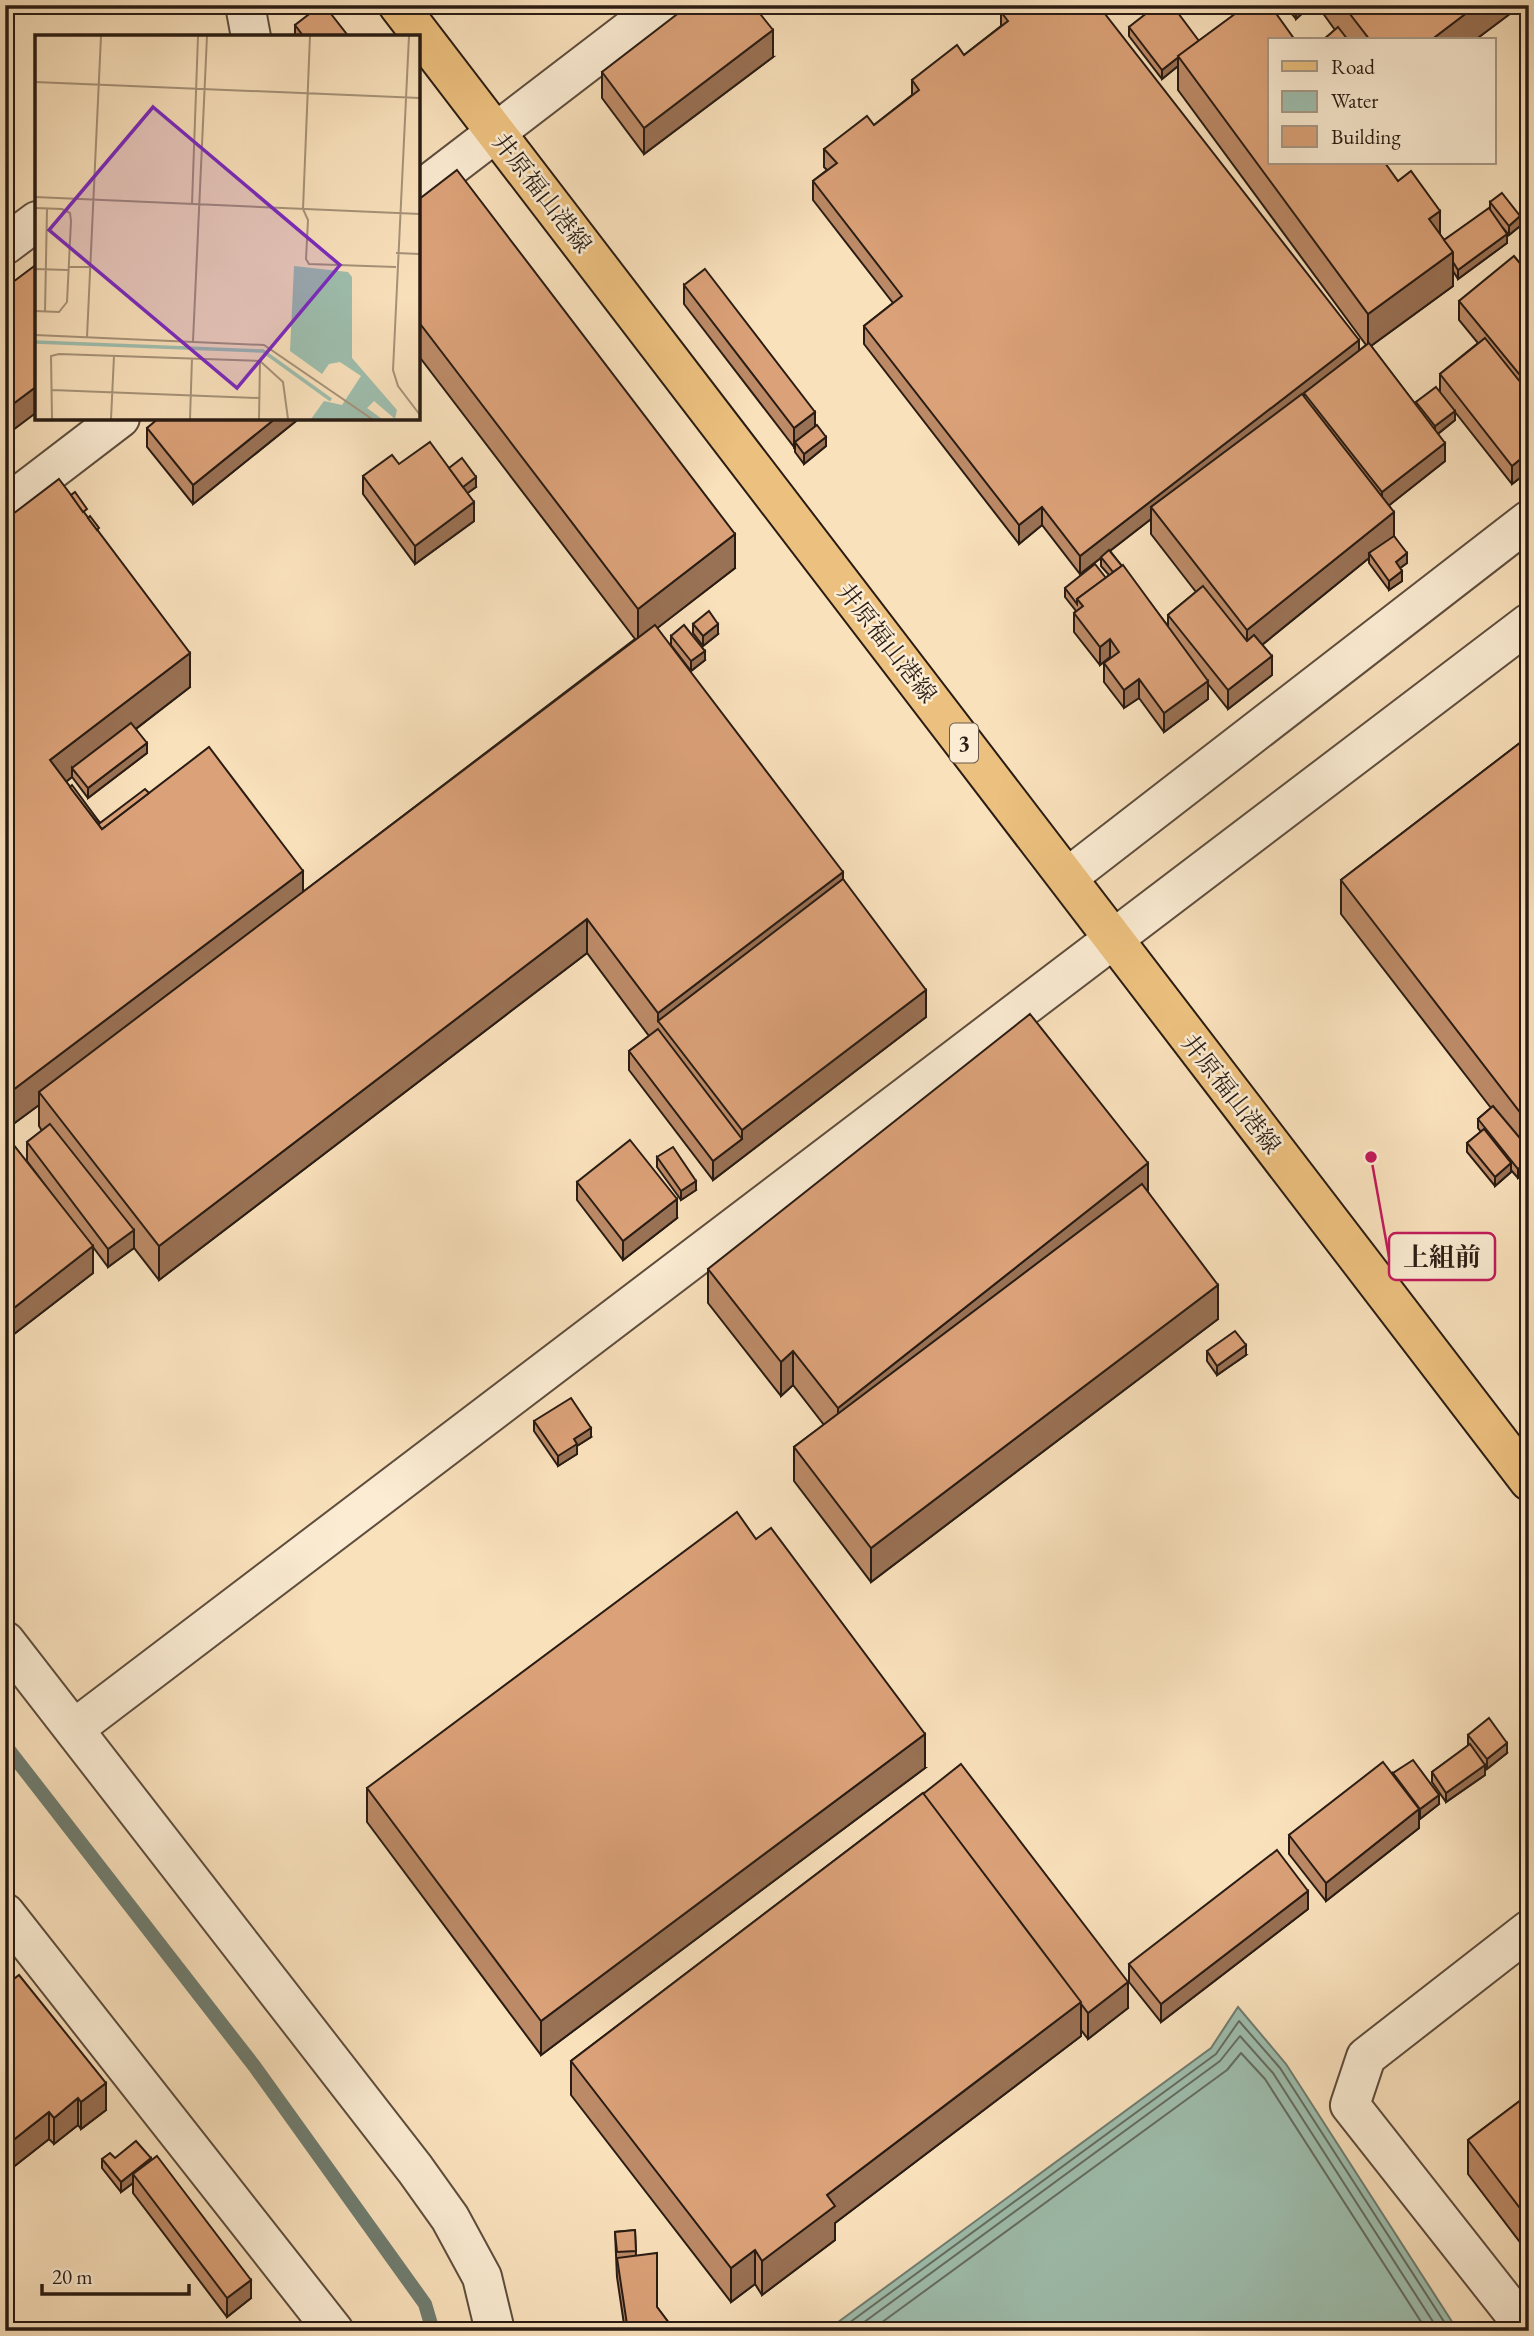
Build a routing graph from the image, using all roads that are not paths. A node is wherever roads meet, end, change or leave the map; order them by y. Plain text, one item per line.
1 (245, 5) edge
2 (398, 5) edge
3 (662, 5) edge
4 (251, 35) edge
5 (495, 133) junction
6 (420, 190) edge
7 (35, 223) edge
8 (5, 246) edge
9 (117, 420) edge
10 (5, 506) edge
11 (1529, 520) edge
12 (1529, 623) edge
13 (1068, 877) junction
14 (1112, 939) junction
15 (1529, 1481) edge
16 (5, 1641) edge
17 (74, 1729) junction
18 (5, 1913) edge
19 (1529, 1930) edge
20 (334, 2331) edge
21 (495, 2331) edge
22 (1528, 2331) edge

1 - 4 street
2 - 5 main road, 井原福山港線 / 3
3 - 5 street
5 - 6 street
5 - 13 main road, 井原福山港線 / 3
7 - 8 street
9 - 10 street
11 - 13 street
12 - 14 street
13 - 14 main road, 井原福山港線 / 3
14 - 15 main road, 井原福山港線 / 3
14 - 17 street
16 - 17 street
17 - 21 street
18 - 20 street
19 - 22 street

